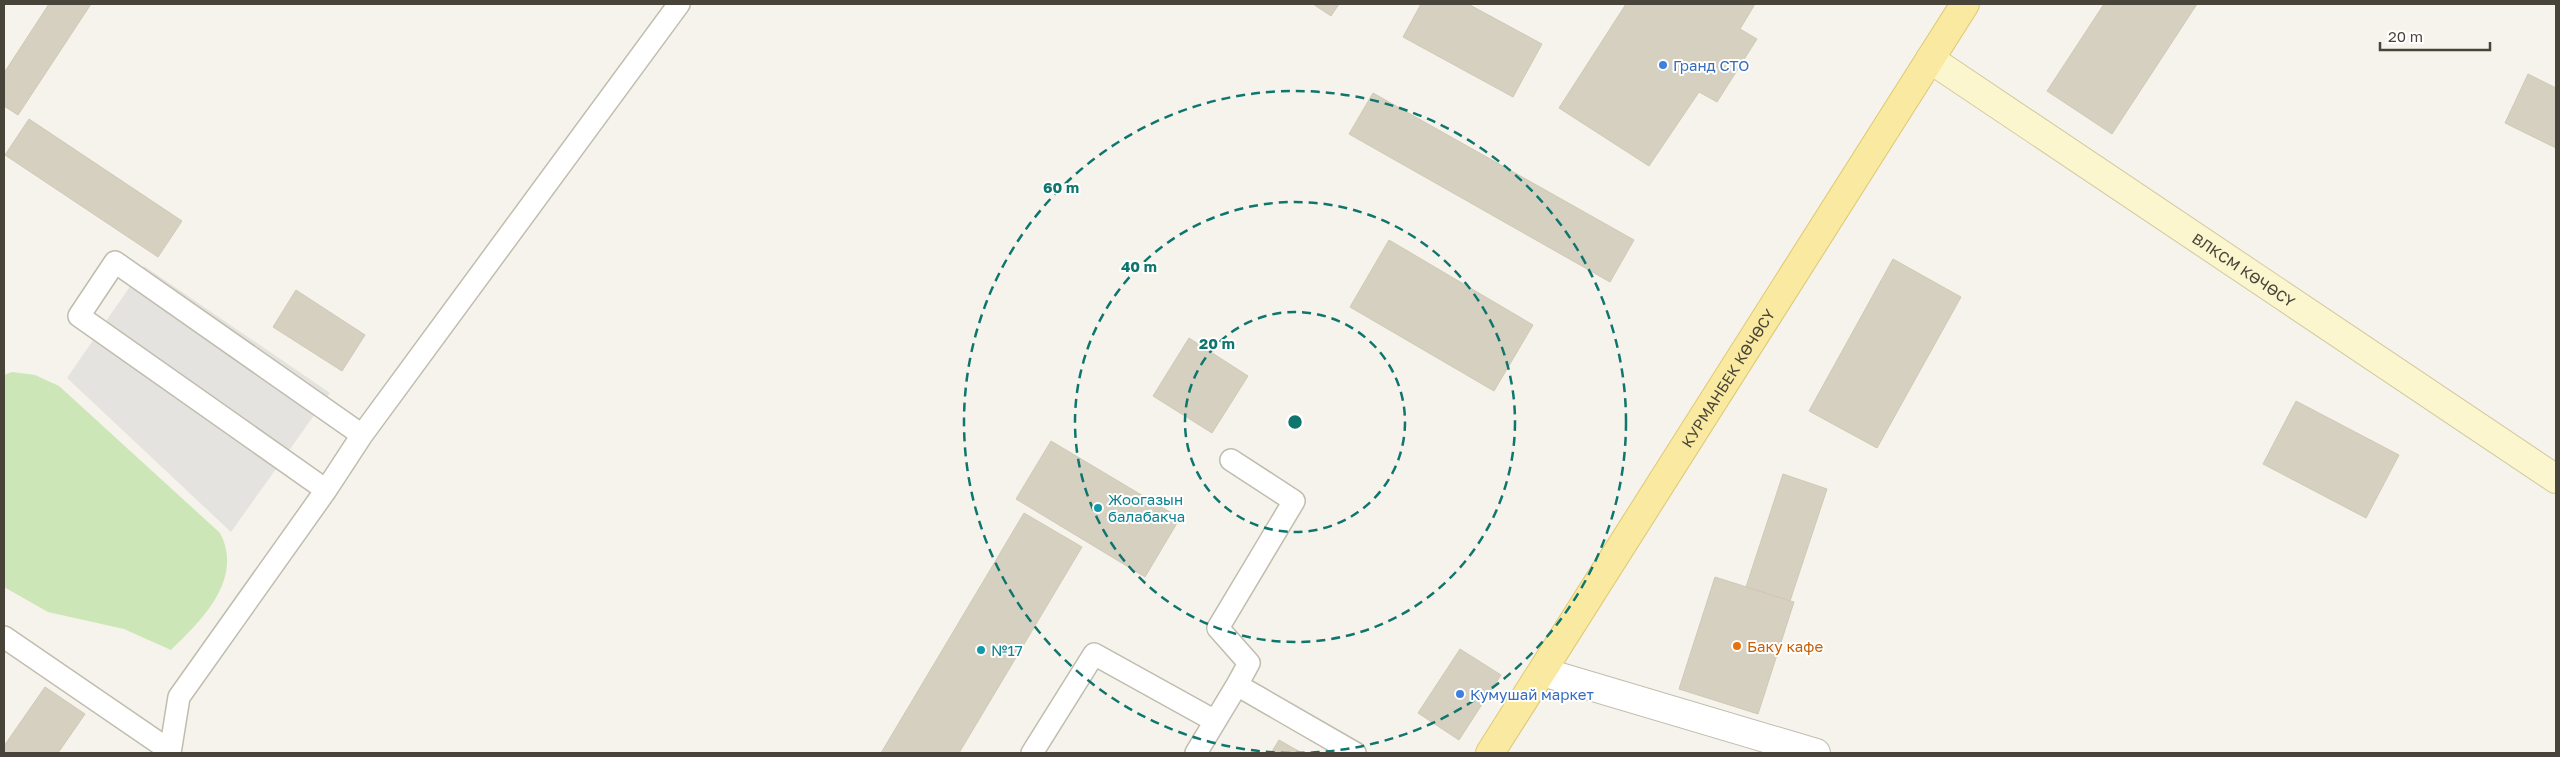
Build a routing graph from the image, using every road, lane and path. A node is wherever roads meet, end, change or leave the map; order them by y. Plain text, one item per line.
1 (679, 4) edge
2 (1965, 4) edge
3 (1930, 59) junction
4 (362, 435) junction
5 (1231, 460) dead end
6 (2556, 479) edge
7 (326, 490) junction
8 (4, 637) edge
9 (1543, 672) junction
10 (1237, 685) junction
11 (1215, 721) junction
12 (170, 751) edge
13 (1032, 753) edge
14 (1196, 753) edge
15 (1355, 753) edge
16 (1490, 753) edge
17 (1816, 753) edge

1 - 4 lane
2 - 3 main road, КУРМАНБЕК КӨЧӨСҮ
3 - 6 street, ВЛКСМ КӨЧӨСҮ
3 - 9 main road, КУРМАНБЕК КӨЧӨСҮ
4 - 7 lane
4 - 7 lane
5 - 10 lane
7 - 12 lane
8 - 12 lane
9 - 16 main road, КУРМАНБЕК КӨЧӨСҮ
9 - 17 street
10 - 11 lane
10 - 15 lane
11 - 13 lane
11 - 14 lane

